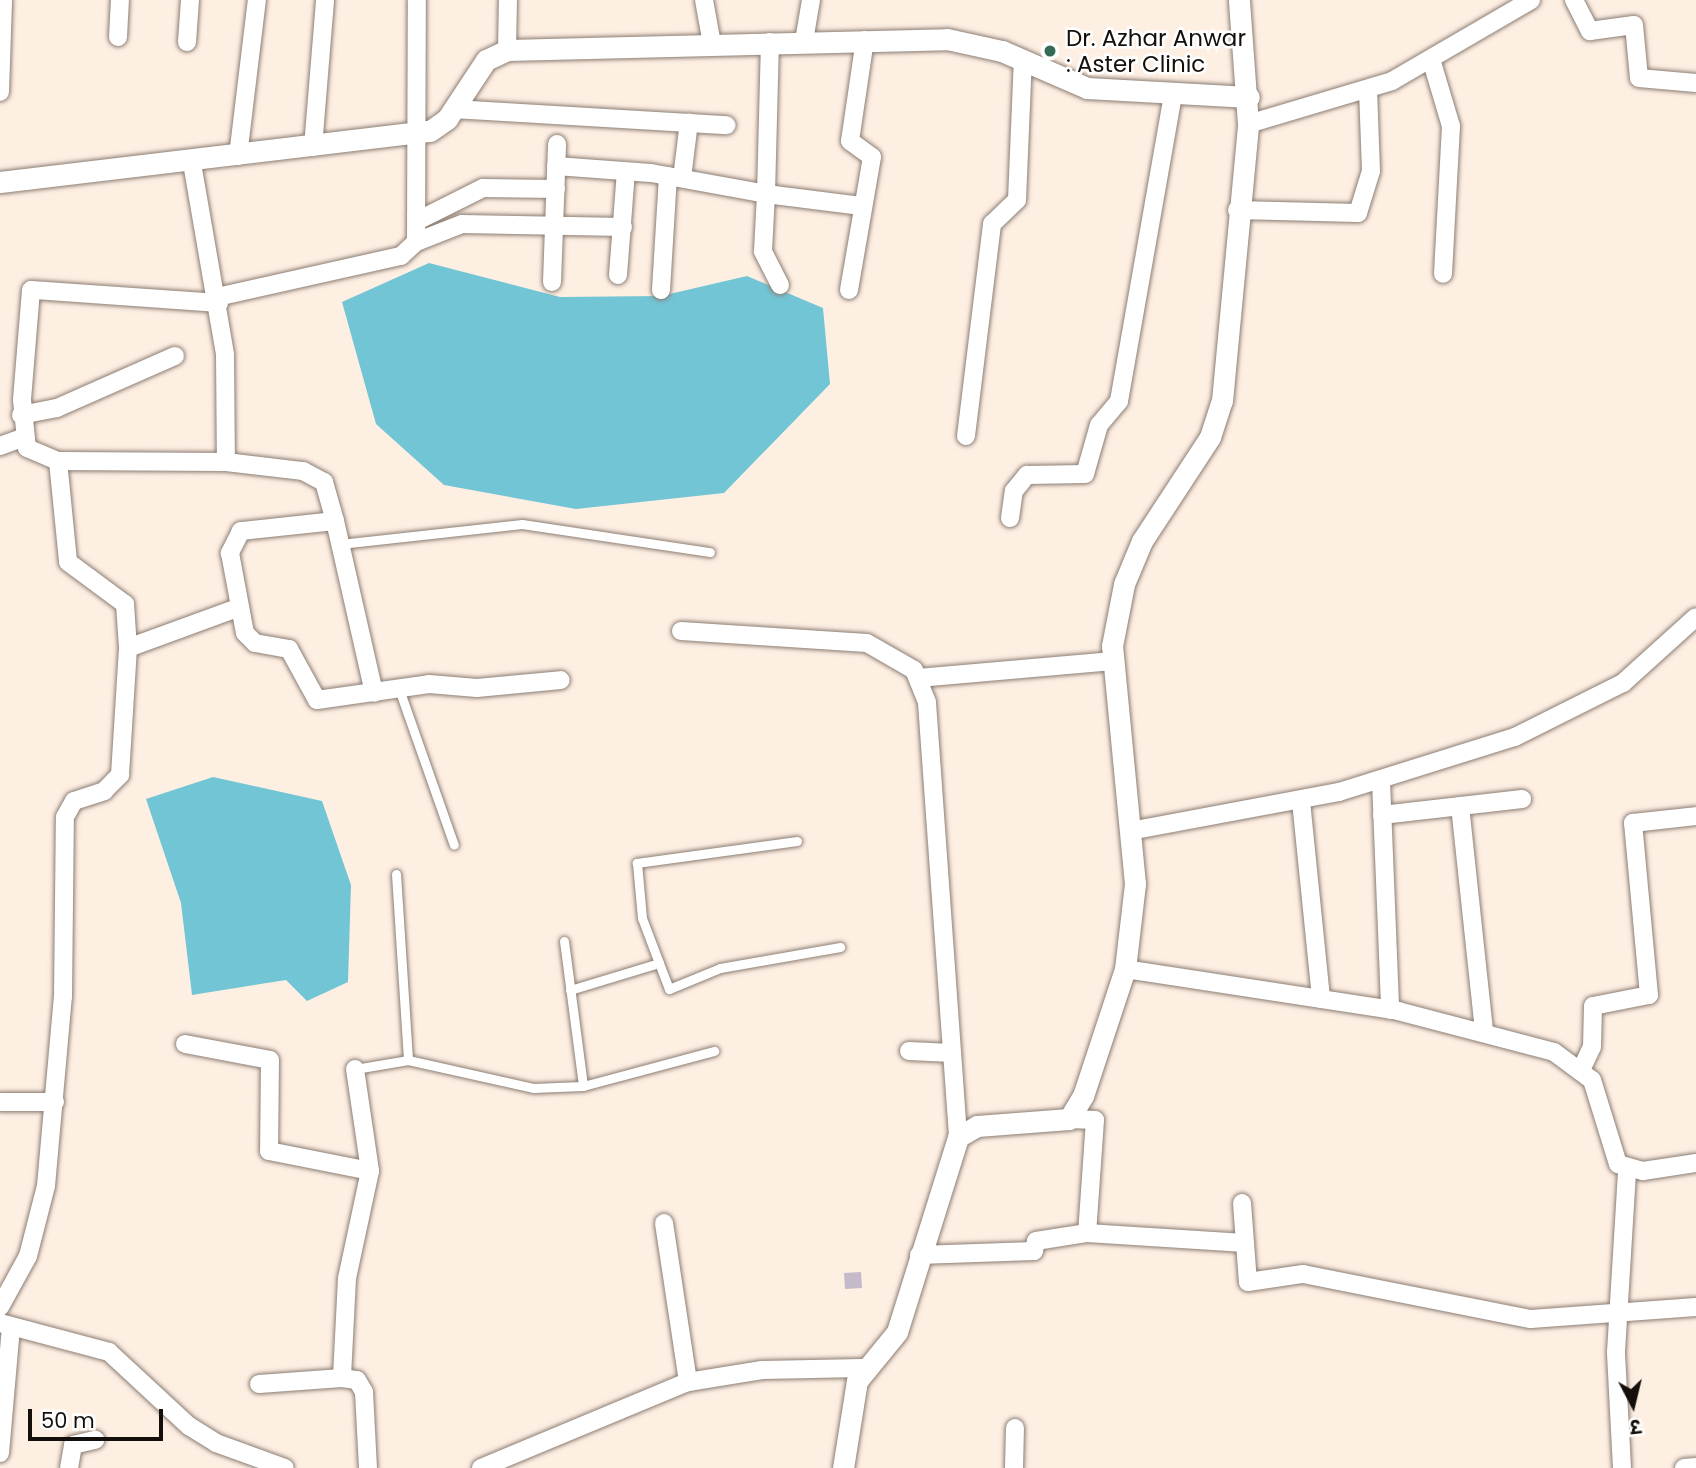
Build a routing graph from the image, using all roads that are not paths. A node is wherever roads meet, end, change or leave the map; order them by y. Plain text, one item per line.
1 (3, 0) edge
2 (120, 0) edge
3 (190, 0) edge
4 (257, 0) edge
5 (325, 0) edge
6 (417, 0) edge
7 (508, 0) edge
8 (704, 0) edge
9 (811, 0) edge
10 (1239, 0) edge
11 (1531, 0) edge
12 (1574, 0) edge
13 (118, 37) dead end
14 (865, 40) junction
15 (804, 41) junction
16 (187, 42) dead end
17 (770, 42) junction
18 (712, 44) junction
19 (508, 50) junction
20 (1023, 59) junction
21 (1431, 59) junction
22 (1696, 83) edge
23 (1368, 89) junction
24 (0, 92) edge
25 (1173, 95) junction
26 (1249, 97) junction
27 (454, 109) junction
28 (690, 122) junction
29 (1248, 124) junction
30 (727, 125) dead end
31 (420, 134) junction
32 (557, 144) dead end
33 (313, 147) junction
34 (238, 156) junction
35 (192, 163) junction
36 (556, 166) junction
37 (626, 172) junction
38 (675, 177) junction
39 (0, 182) edge
40 (556, 189) junction
41 (766, 194) junction
42 (861, 206) junction
43 (1237, 210) junction
44 (417, 220) junction
45 (555, 225) junction
46 (622, 227) junction
47 (416, 242) junction
48 (1443, 274) dead end
49 (618, 275) dead end
50 (552, 282) dead end
51 (780, 285) dead end
52 (661, 290) dead end
53 (849, 290) dead end
54 (218, 300) junction
55 (175, 356) dead end
56 (21, 415) junction
57 (966, 436) dead end
58 (22, 438) junction
59 (0, 446) edge
60 (58, 461) junction
61 (226, 462) junction
62 (1010, 518) dead end
63 (335, 521) junction
64 (340, 544) junction
65 (710, 552) dead end
66 (240, 607) junction
67 (1696, 617) edge
68 (681, 631) dead end
69 (128, 649) junction
70 (1113, 661) junction
71 (918, 678) junction
72 (561, 680) dead end
73 (398, 689) junction
74 (374, 693) junction
75 (1381, 781) junction
76 (1522, 799) dead end
77 (1301, 801) junction
78 (1460, 806) junction
79 (1382, 815) junction
80 (1696, 816) edge
81 (1130, 831) junction
82 (797, 841) dead end
83 (454, 845) dead end
84 (396, 874) dead end
85 (564, 941) dead end
86 (840, 947) dead end
87 (659, 963) junction
88 (1125, 969) junction
89 (570, 990) junction
90 (1321, 999) junction
91 (1390, 1010) junction
92 (1484, 1031) junction
93 (186, 1044) dead end
94 (714, 1051) dead end
95 (909, 1051) dead end
96 (952, 1053) junction
97 (408, 1060) junction
98 (355, 1069) joint
99 (1582, 1069) junction
100 (583, 1086) junction
101 (0, 1102) edge
102 (55, 1102) junction
103 (1069, 1119) junction
104 (958, 1137) junction
105 (1696, 1163) edge
106 (1627, 1170) junction
107 (370, 1171) junction
108 (1241, 1203) dead end
109 (664, 1223) dead end
110 (1087, 1233) junction
111 (1245, 1243) junction
112 (919, 1255) junction
113 (0, 1307) edge
114 (1696, 1307) edge
115 (1618, 1308) junction
116 (6, 1326) edge
117 (862, 1368) junction
118 (342, 1378) junction
119 (688, 1382) junction
120 (3, 1384) edge
121 (258, 1384) dead end
122 (1015, 1428) dead end
123 (95, 1440) dead end
124 (0, 1453) edge
125 (1696, 1467) edge
126 (69, 1468) edge
127 (285, 1468) edge
128 (368, 1468) edge
129 (481, 1468) edge
130 (843, 1468) edge
131 (1014, 1468) edge
132 (1622, 1468) edge
133 (1684, 1468) edge

1 - 24 street
2 - 13 street
3 - 16 street
4 - 34 street
5 - 33 street
6 - 31 street
7 - 19 street
8 - 18 street
9 - 15 street
10 - 26 street
11 - 21 street
12 - 22 street
14 - 15 street
14 - 20 street
14 - 42 street
15 - 17 street
17 - 18 street
17 - 41 street
18 - 19 street
19 - 27 street
20 - 25 street
20 - 57 street
21 - 23 street
21 - 48 street
23 - 29 street
23 - 43 street
25 - 26 street
25 - 62 street
26 - 29 street
27 - 28 street
27 - 31 street
28 - 30 street
28 - 38 street
29 - 43 street
31 - 33 street
31 - 44 street
32 - 36 street
33 - 34 street
34 - 35 street
35 - 39 street
35 - 54 street
36 - 37 street
36 - 40 street
37 - 38 street
37 - 46 street
38 - 41 street
38 - 52 street
40 - 44 street
40 - 45 street
41 - 42 street
41 - 51 street
42 - 53 street
43 - 70 street
44 - 47 street
45 - 46 street
45 - 47 street
45 - 50 street
46 - 49 street
47 - 54 street
54 - 56 street
54 - 61 street
55 - 56 street
56 - 58 street
58 - 59 street
58 - 60 street
60 - 61 street
60 - 69 street
61 - 63 street
63 - 64 street
63 - 66 street
64 - 65 lane
64 - 74 street
66 - 69 street
66 - 74 street
67 - 75 street
68 - 71 street
69 - 102 street
70 - 71 street
70 - 81 street
71 - 96 street
72 - 73 street
73 - 74 street
73 - 83 lane
75 - 77 street
75 - 79 street
76 - 78 street
77 - 81 street
77 - 90 street
78 - 79 street
78 - 92 street
79 - 91 street
80 - 99 street
81 - 88 street
82 - 87 lane
84 - 97 lane
85 - 89 lane
86 - 87 lane
87 - 89 lane
88 - 90 street
88 - 103 street
89 - 100 lane
90 - 91 street
91 - 92 street
92 - 99 street
93 - 107 street
94 - 100 lane
95 - 96 street
96 - 104 street
97 - 98 lane
97 - 100 lane
98 - 107 street
99 - 106 street
101 - 102 street
102 - 113 street
103 - 104 street
103 - 110 street
104 - 112 street
105 - 106 street
106 - 115 street
107 - 118 street
108 - 111 street
109 - 119 street
110 - 111 street
110 - 112 street
111 - 115 street
112 - 117 street
114 - 115 street
115 - 132 street
116 - 120 street
116 - 127 street
117 - 119 street
117 - 130 street
118 - 121 street
118 - 128 street
119 - 129 street
120 - 124 street
122 - 131 street
123 - 126 street
125 - 133 street

